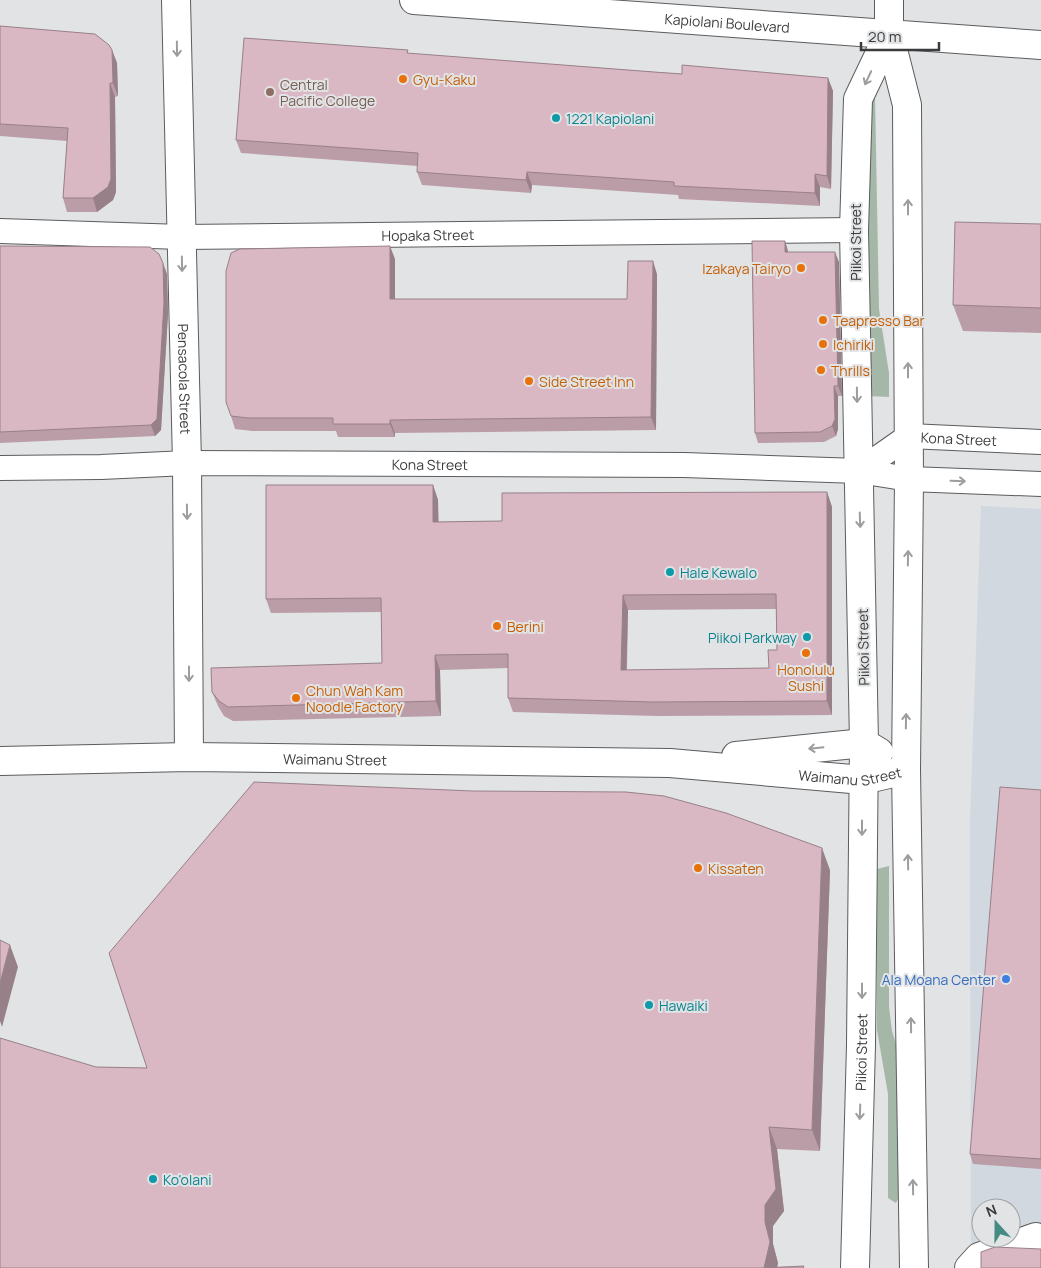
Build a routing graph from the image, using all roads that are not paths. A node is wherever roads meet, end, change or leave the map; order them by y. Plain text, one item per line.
1 (176, 0) edge
2 (414, 0) edge
3 (889, 0) edge
4 (888, 34) junction
5 (1041, 45) edge
6 (854, 230) junction
7 (0, 231) edge
8 (182, 237) junction
9 (909, 436) junction
10 (1041, 442) edge
11 (186, 463) junction
12 (0, 468) edge
13 (859, 471) junction
14 (909, 479) junction
15 (1041, 484) edge
16 (864, 743) junction
17 (189, 757) junction
18 (0, 761) edge
19 (670, 763) junction
20 (906, 770) junction
21 (863, 780) junction
22 (1036, 1237) dead end
23 (855, 1268) edge
24 (914, 1268) edge
25 (969, 1268) edge

1 -> 8 street, Pensacola Street
2 - 4 street, Kapiolani Boulevard
3 - 4 street, Piikoi Street
4 - 5 street, Kapiolani Boulevard
4 -> 6 street, Piikoi Street
9 -> 4 street, Piikoi Street
6 - 8 street, Hopaka Street
6 -> 13 street, Piikoi Street
7 - 8 street, Hopaka Street
8 -> 11 street, Pensacola Street
9 - 10 street, Kona Street
9 - 13 street, Kona Street
9 - 14 street, Piikoi Street
11 - 12 street, Kona Street
11 - 13 street, Kona Street
11 -> 17 street, Pensacola Street
13 - 14 street, Kona Street
13 -> 16 street, Piikoi Street
14 -> 15 street, Kona Street
20 -> 14 street, Piikoi Street
16 -> 19 street, Waimanu Street
16 - 20 street, Waimanu Street
16 - 21 street, Piikoi Street
17 - 18 street, Waimanu Street
17 - 19 street, Waimanu Street
19 - 21 street, Waimanu Street
20 - 21 street, Waimanu Street
24 -> 20 street, Piikoi Street
21 -> 23 street, Piikoi Street
22 - 25 street

